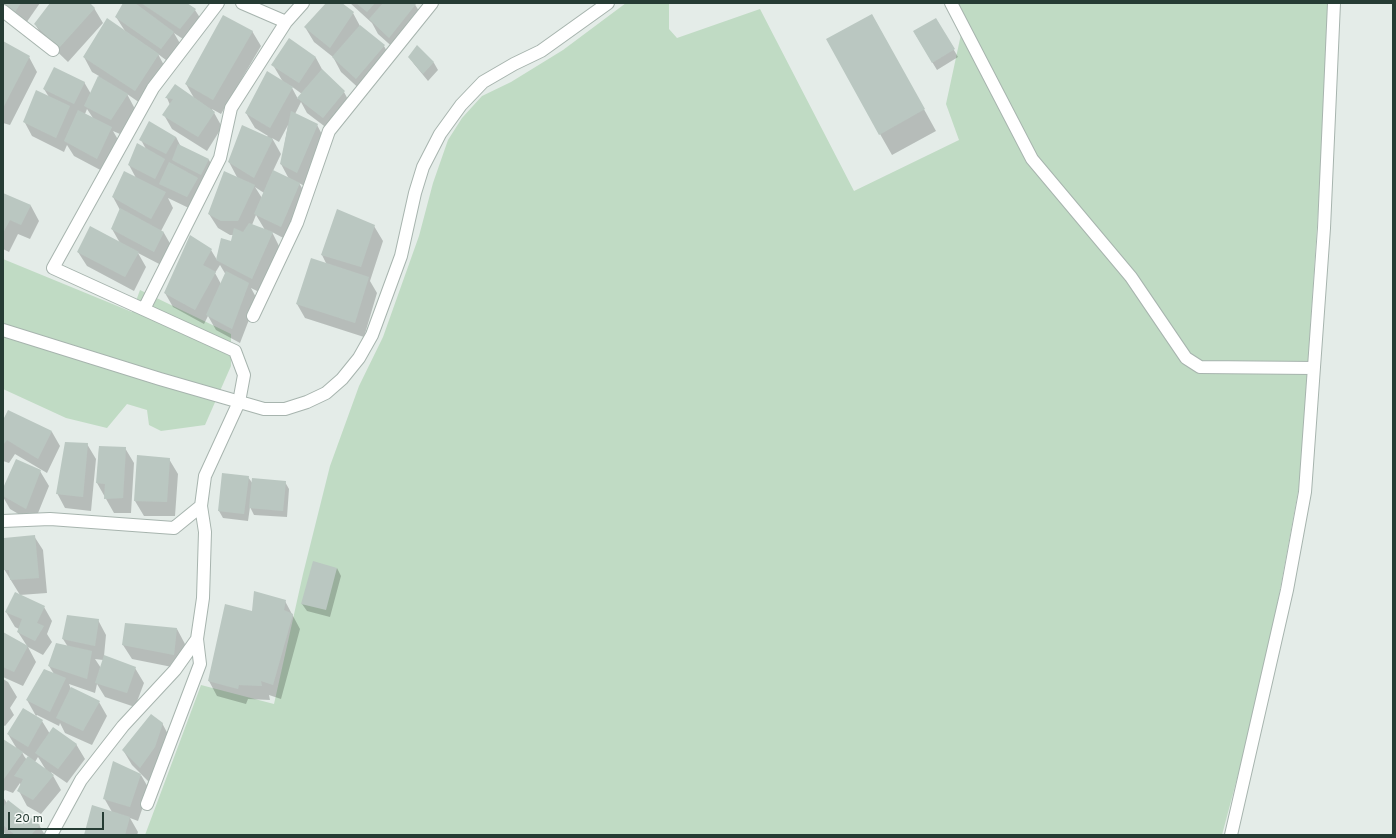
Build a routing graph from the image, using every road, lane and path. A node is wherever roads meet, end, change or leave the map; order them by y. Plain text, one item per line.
1 (218, 3) edge
2 (242, 3) edge
3 (303, 3) edge
4 (432, 3) edge
5 (608, 3) edge
6 (951, 3) edge
7 (1334, 3) edge
8 (3, 11) edge
9 (286, 22) junction
10 (52, 50) dead end
11 (144, 309) junction
12 (253, 316) dead end
13 (3, 330) edge
14 (1313, 368) junction
15 (239, 402) junction
16 (201, 506) junction
17 (3, 521) edge
18 (198, 639) junction
19 (147, 804) dead end
20 (51, 835) edge
21 (1231, 835) edge

1 - 11 street
2 - 9 street
3 - 9 street
4 - 12 street
5 - 15 street
6 - 14 street
7 - 14 street
8 - 10 street
9 - 11 street
11 - 15 street
13 - 15 street
14 - 21 street
15 - 16 street
16 - 17 street
16 - 18 street
18 - 19 street
18 - 20 street

